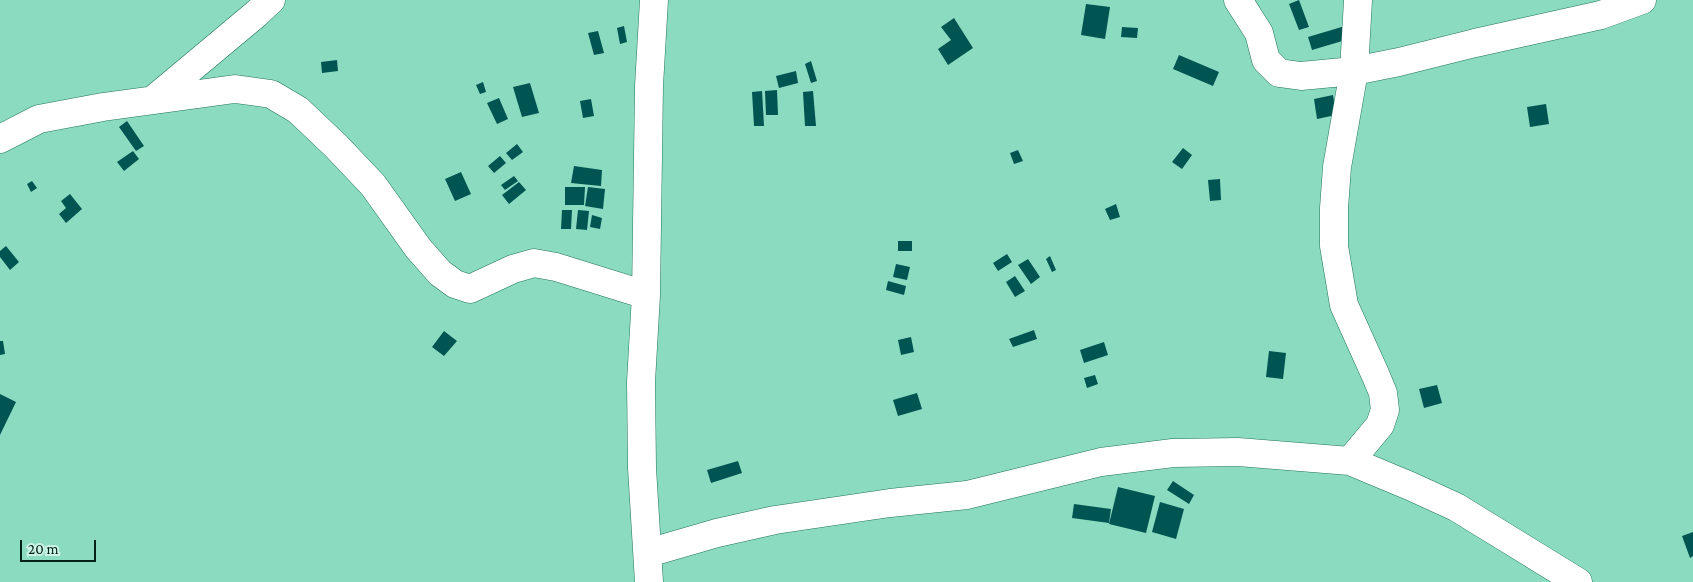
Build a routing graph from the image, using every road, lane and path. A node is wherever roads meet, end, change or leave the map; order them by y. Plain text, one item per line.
1 (271, 0) edge
2 (654, 0) edge
3 (1238, 0) edge
4 (1358, 0) edge
5 (1642, 0) edge
6 (1354, 72) junction
7 (153, 100) junction
8 (0, 139) edge
9 (646, 295) junction
10 (1350, 462) junction
11 (648, 553) junction
12 (649, 582) edge
13 (1578, 582) edge

1 - 7 street
2 - 9 street
3 - 6 street
4 - 6 street
5 - 6 street
6 - 10 street
7 - 8 street
7 - 9 street
9 - 11 street
10 - 11 street
10 - 13 street
11 - 12 street

